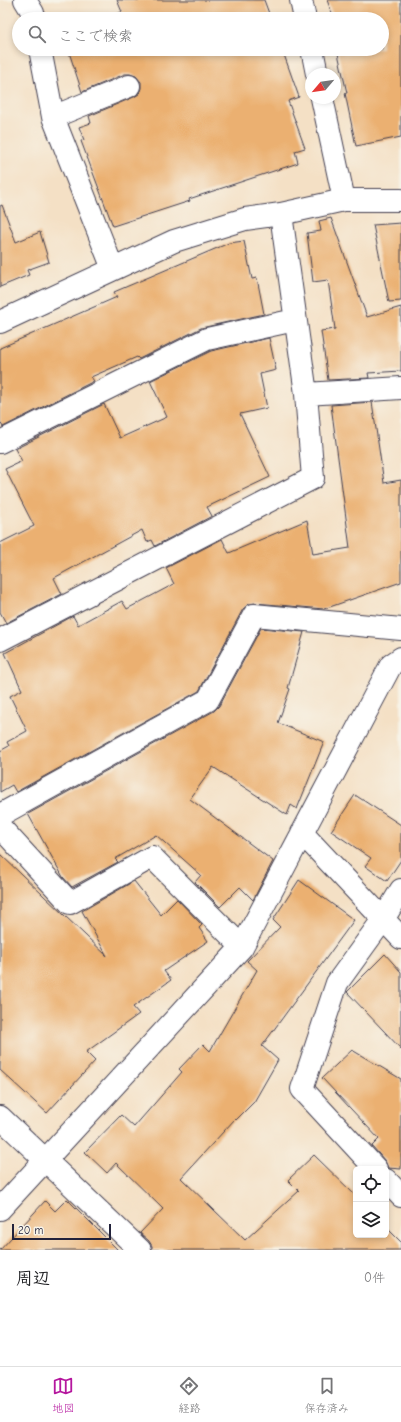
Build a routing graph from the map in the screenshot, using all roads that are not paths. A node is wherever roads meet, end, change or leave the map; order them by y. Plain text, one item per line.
1 (25, 0) edge
2 (301, 0) edge
3 (32, 12) edge
4 (304, 12) edge
5 (41, 56) edge
6 (313, 56) edge
7 (316, 68) edge
8 (129, 86) dead end
9 (323, 104) edge
10 (52, 117) junction
11 (344, 200) junction
12 (401, 200) edge
13 (280, 214) junction
14 (113, 269) junction
15 (295, 320) junction
16 (0, 322) edge
17 (401, 388) edge
18 (306, 394) junction
19 (0, 442) edge
20 (401, 629) edge
21 (0, 640) edge
22 (401, 658) edge
23 (0, 815) edge
24 (0, 827) edge
25 (302, 833) junction
26 (401, 890) edge
27 (384, 918) junction
28 (401, 938) edge
29 (242, 947) junction
30 (0, 1117) edge
31 (46, 1161) junction
32 (373, 1166) edge
33 (389, 1183) edge
34 (401, 1196) edge
35 (0, 1210) edge
36 (140, 1250) edge

1 - 3 street
2 - 4 street
5 - 10 street
6 - 7 street
8 - 10 street
9 - 11 street
10 - 14 street
11 - 12 street
11 - 13 street
13 - 14 street
13 - 15 street
14 - 16 street
15 - 18 street
15 - 19 street
17 - 18 street
18 - 21 street
20 - 23 street
22 - 25 street
24 - 29 street
25 - 27 street
25 - 29 street
26 - 27 street
27 - 28 street
27 - 32 street
29 - 31 street
30 - 31 street
31 - 35 street
31 - 36 street
33 - 34 street

